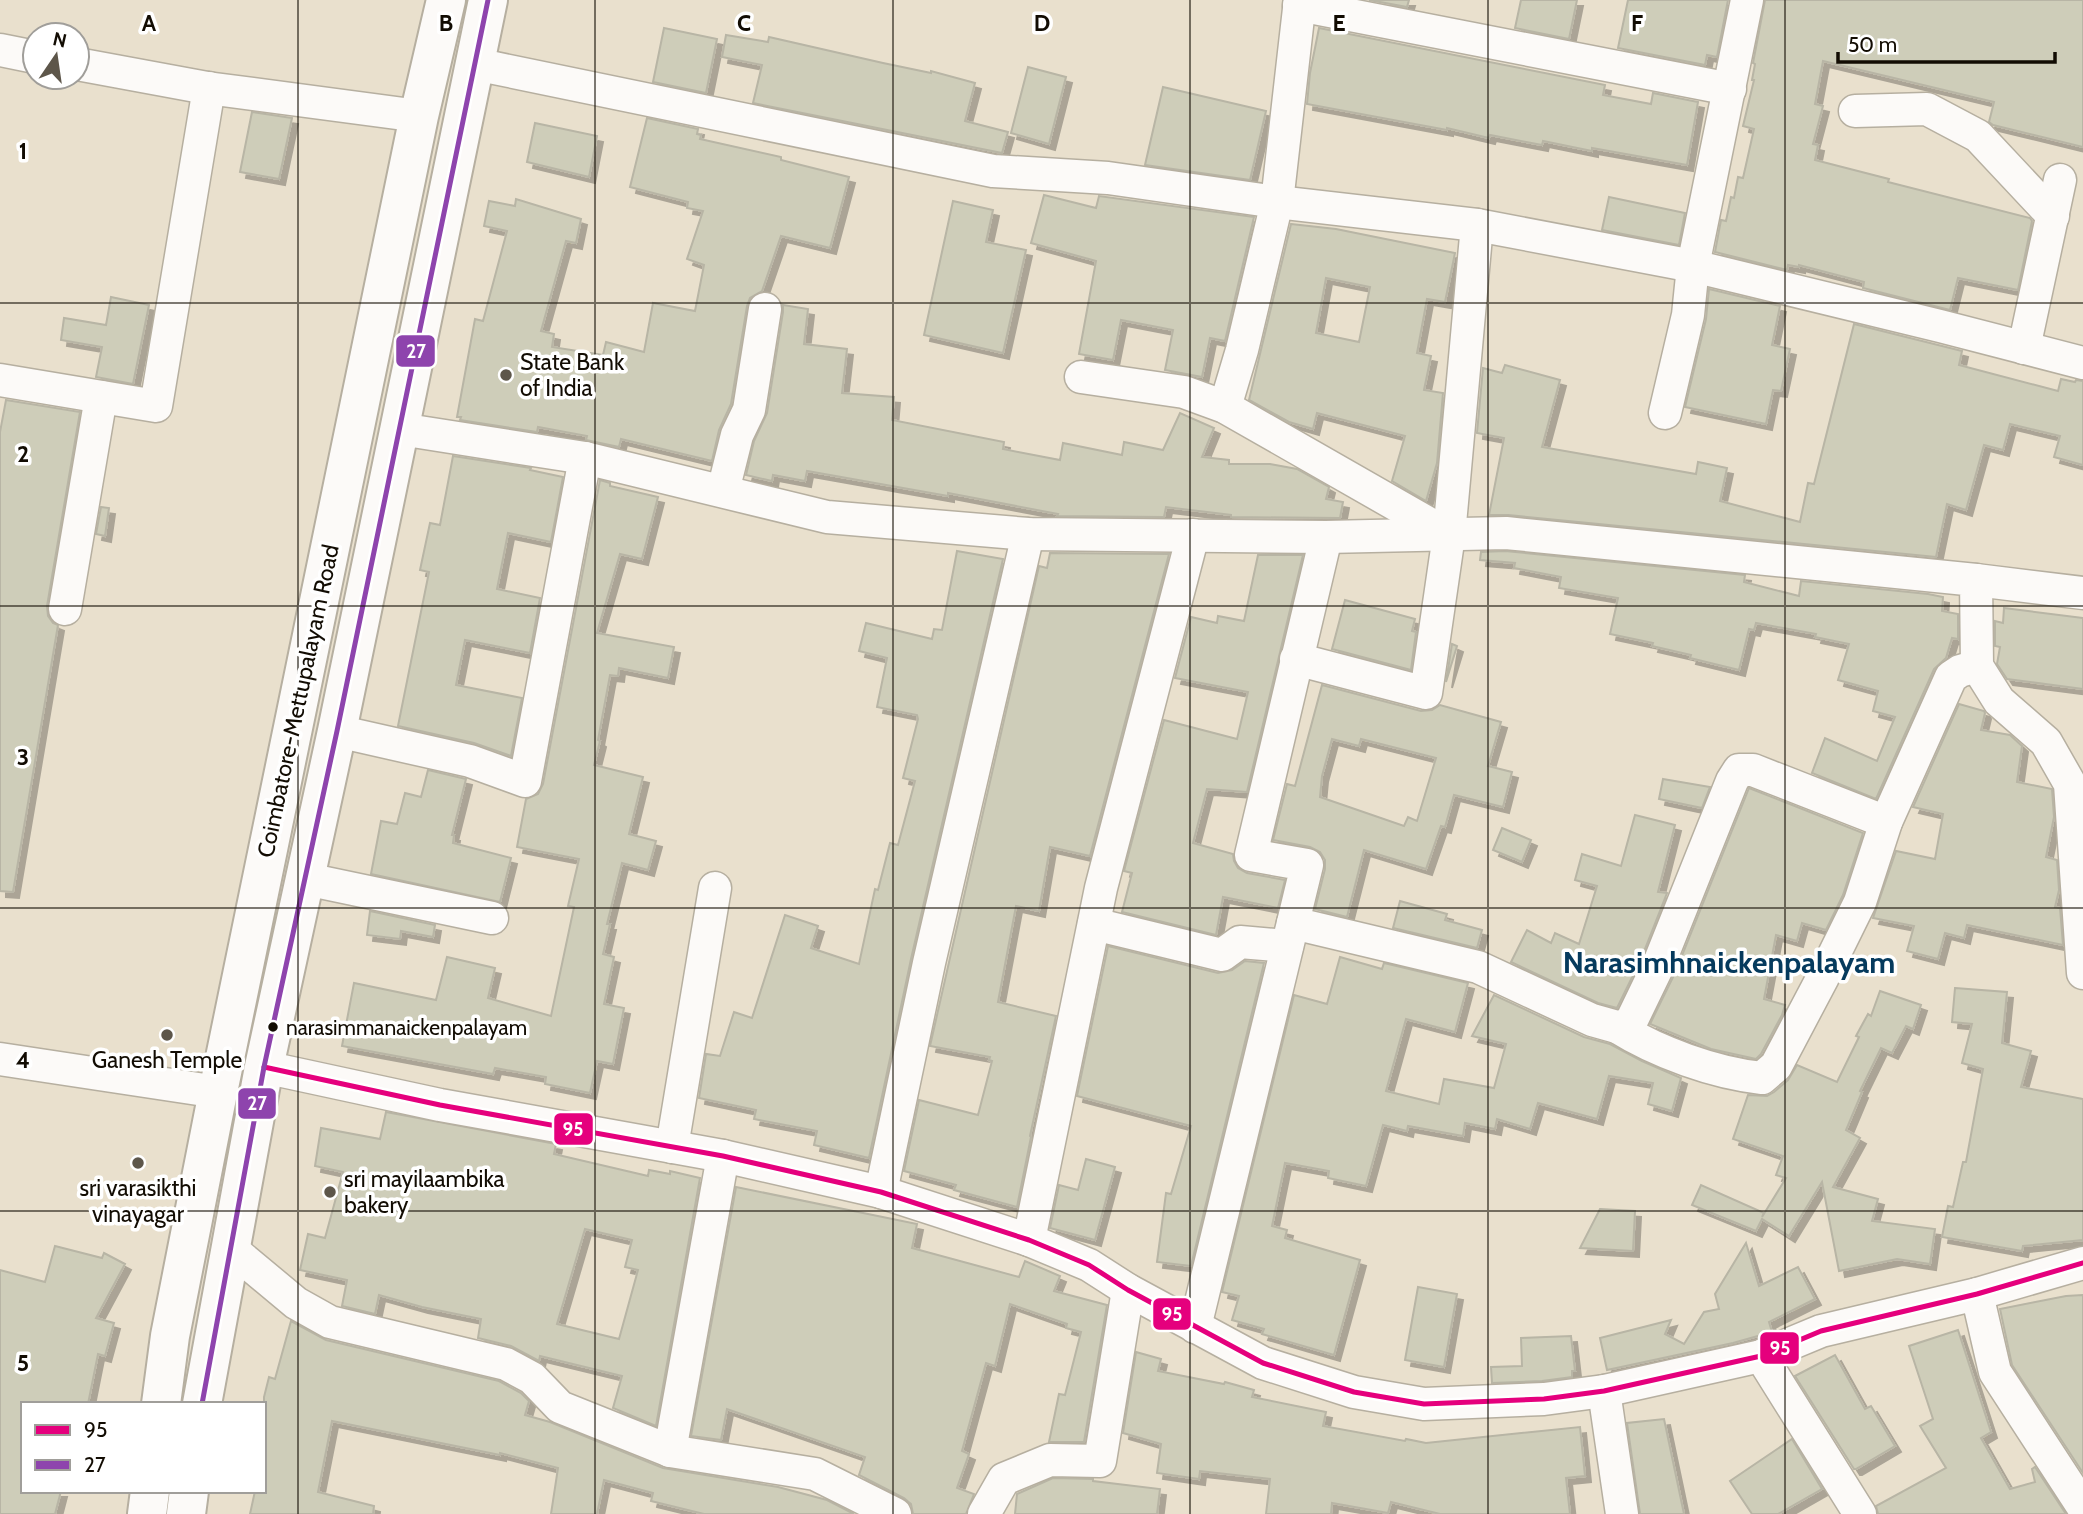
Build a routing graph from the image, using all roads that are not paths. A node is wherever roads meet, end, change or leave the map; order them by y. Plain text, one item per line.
1 (446, 0) edge
2 (488, 0) edge
3 (1747, 0) edge
4 (1299, 2) edge
5 (0, 51) edge
6 (21, 55) edge
7 (475, 64) junction
8 (91, 67) edge
9 (209, 88) junction
10 (1730, 89) junction
11 (1855, 111) dead end
12 (419, 116) junction
13 (2060, 180) dead end
14 (403, 194) junction
15 (445, 201) junction
16 (1277, 202) junction
17 (2053, 216) junction
18 (1477, 225) junction
19 (1693, 266) junction
20 (765, 309) dead end
21 (2024, 348) junction
22 (2083, 363) edge
23 (1081, 377) dead end
24 (0, 380) edge
25 (101, 397) junction
26 (1225, 407) junction
27 (1665, 414) dead end
28 (400, 429) junction
29 (586, 458) junction
30 (723, 491) junction
31 (1028, 534) junction
32 (1193, 535) junction
33 (1449, 536) junction
34 (1326, 537) junction
35 (1976, 580) junction
36 (2083, 593) edge
37 (65, 609) dead end
38 (1296, 659) junction
39 (1977, 666) junction
40 (337, 731) junction
41 (2077, 785) edge
42 (1886, 822) junction
43 (306, 878) junction
44 (715, 888) dead end
45 (492, 918) dead end
46 (1094, 924) junction
47 (1290, 935) junction
48 (2083, 972) edge
49 (1618, 1027) junction
50 (0, 1059) edge
51 (264, 1067) junction
52 (218, 1092) junction
53 (672, 1147) junction
54 (723, 1156) junction
55 (881, 1192) junction
56 (1029, 1240) junction
57 (230, 1248) junction
58 (2083, 1263) edge
59 (1128, 1290) junction
60 (1977, 1293) junction
61 (1195, 1327) junction
62 (1761, 1356) junction
63 (1604, 1391) junction
64 (161, 1402) edge
65 (201, 1402) edge
66 (670, 1451) junction
67 (150, 1493) edge
68 (189, 1493) edge
69 (2083, 1507) edge
70 (147, 1514) edge
71 (186, 1514) edge
72 (895, 1514) edge
73 (984, 1514) edge
74 (1622, 1514) edge
75 (1860, 1514) edge

1 - 12 highway, Coimbatore-Mettupalayam Road
2 - 7 highway
3 - 10 street
4 - 10 street
4 - 16 street
5 - 6 street
7 - 15 highway
7 - 16 street
8 - 9 street
9 - 12 street
9 - 25 street
10 - 19 street
11 - 17 street
12 - 14 highway, Coimbatore-Mettupalayam Road
13 - 17 street
14 - 15 highway
14 - 52 highway, Coimbatore-Mettupalayam Road
15 - 28 highway
16 - 18 street
16 - 26 street
17 - 21 street
18 - 19 street
18 - 33 street
19 - 21 street
19 - 27 street
20 - 30 street
21 - 22 street
23 - 26 street
24 - 25 street
25 - 37 street
26 - 33 street
28 - 29 street
28 - 40 highway
29 - 30 street
29 - 40 street
30 - 31 street
31 - 32 street
31 - 55 street
32 - 34 street
32 - 46 street
33 - 34 street
33 - 35 street
33 - 38 street
34 - 38 street
35 - 36 street
35 - 39 street
38 - 47 street
39 - 41 street
39 - 42 street
40 - 43 highway
41 - 48 street
42 - 49 street
42 - 49 street
43 - 45 street
43 - 51 highway
44 - 53 street
46 - 47 street
46 - 56 street
47 - 49 street
47 - 61 street
50 - 52 street
51 - 53 street
51 - 57 highway
52 - 64 highway, Coimbatore-Mettupalayam Road
53 - 54 street
54 - 55 street
54 - 66 street
55 - 56 street
56 - 59 street
57 - 65 highway
57 - 66 street
58 - 60 street
59 - 61 street
59 - 73 street
60 - 62 street
60 - 69 street
61 - 63 street
62 - 63 street
62 - 75 street
63 - 74 street
66 - 72 street
67 - 70 highway
68 - 71 highway

